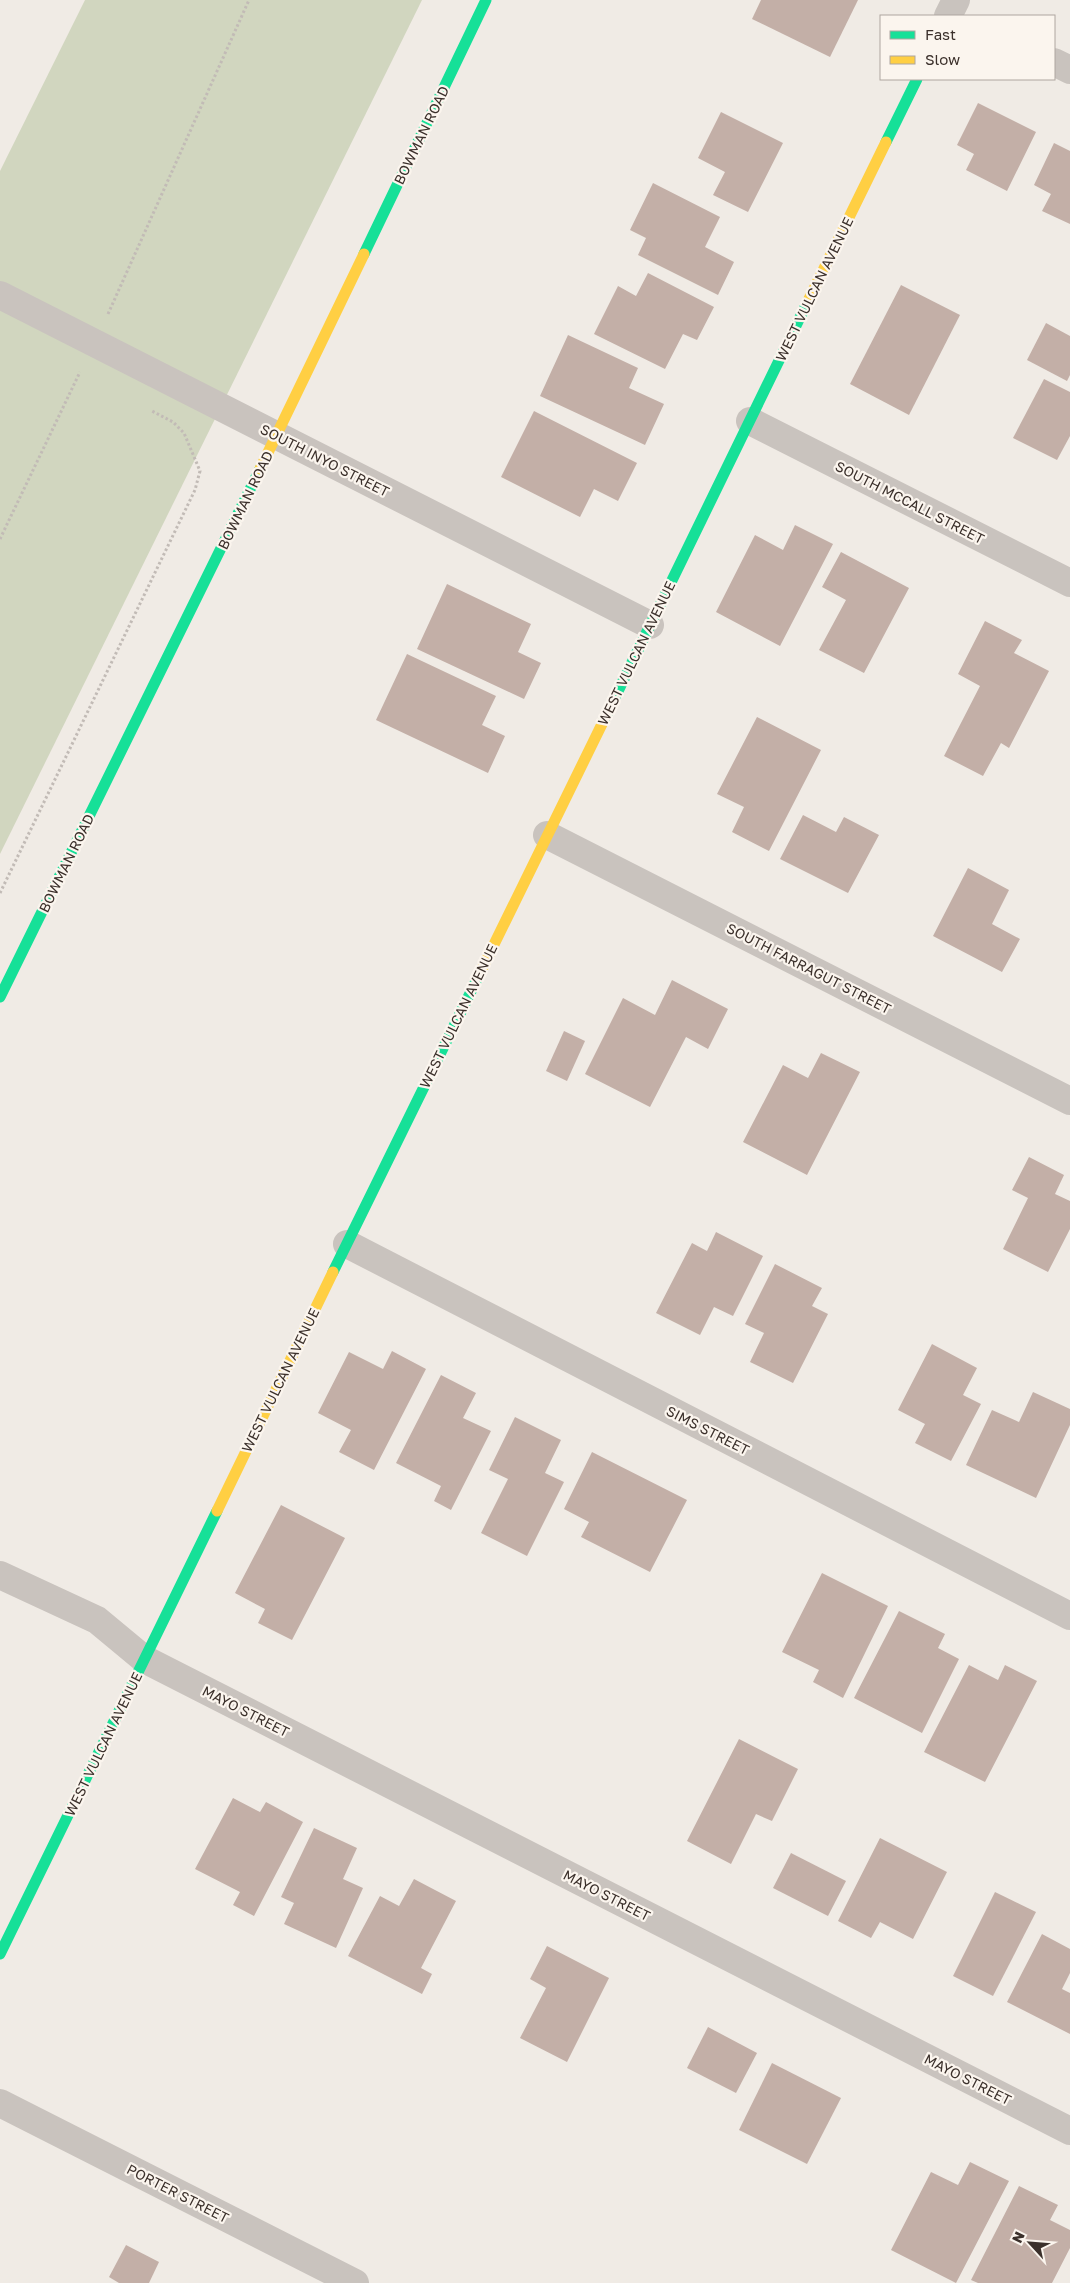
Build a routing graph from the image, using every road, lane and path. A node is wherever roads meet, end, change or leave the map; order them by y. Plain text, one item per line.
1 (249, 0) edge
2 (486, 0) edge
3 (1055, 62) edge
4 (1070, 70) edge
5 (917, 80) edge
6 (0, 295) edge
7 (95, 342) junction
8 (80, 373) junction
9 (88, 377) dead end
10 (147, 408) dead end
11 (750, 421) junction
12 (276, 436) junction
13 (0, 539) edge
14 (1070, 583) edge
15 (650, 625) junction
16 (547, 835) junction
17 (0, 893) edge
18 (0, 997) edge
19 (1070, 1102) edge
20 (347, 1244) junction
21 (0, 1575) edge
22 (1070, 1616) edge
23 (144, 1659) junction
24 (0, 1954) edge
25 (0, 2102) edge
26 (1070, 2131) edge
27 (355, 2283) edge

1 - 7 path
2 - 12 street, BOWMAN ROAD
3 - 4 street
5 - 11 street, WEST VULCAN AVENUE
6 - 7 street, SOUTH INYO STREET
7 - 8 path
7 - 12 street, SOUTH INYO STREET
8 - 9 path
8 - 13 path
10 - 17 path
11 - 14 street, SOUTH MCCALL STREET
11 - 15 street, WEST VULCAN AVENUE
12 - 15 street, SOUTH INYO STREET
12 - 18 street, BOWMAN ROAD
15 - 16 street, WEST VULCAN AVENUE
16 - 19 street, SOUTH FARRAGUT STREET
16 - 20 street, WEST VULCAN AVENUE
20 - 22 street, SIMS STREET
20 - 23 street, WEST VULCAN AVENUE
21 - 23 street, MAYO STREET
23 - 24 street, WEST VULCAN AVENUE
23 - 26 street, MAYO STREET
25 - 27 street, PORTER STREET

